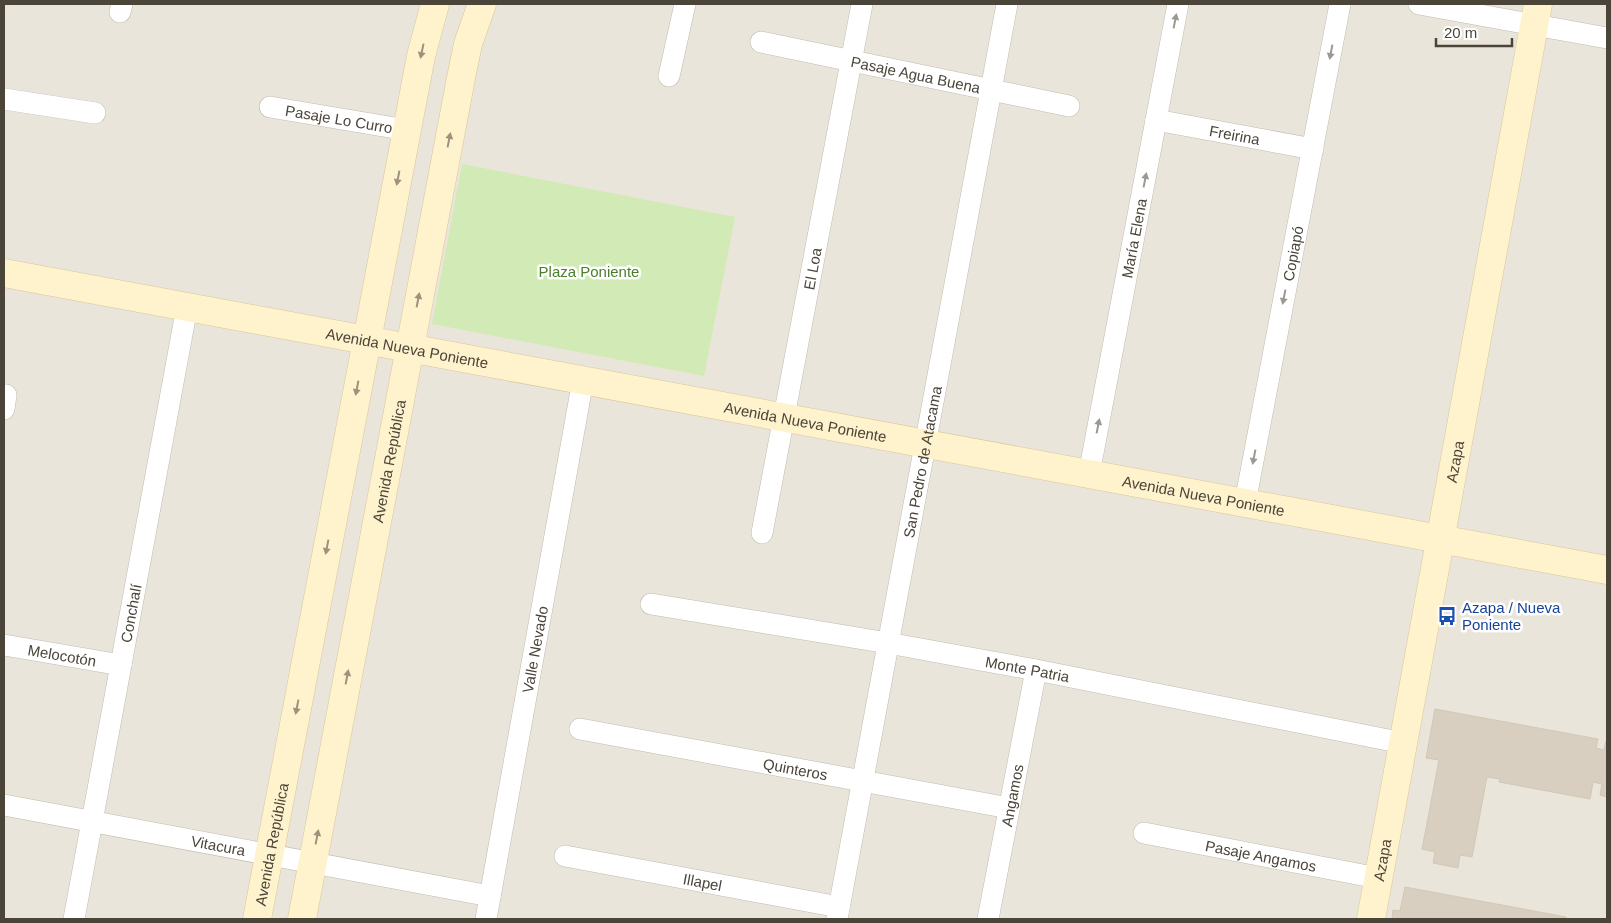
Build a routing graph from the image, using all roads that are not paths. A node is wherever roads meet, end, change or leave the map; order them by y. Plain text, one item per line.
1 (435, 4) edge
2 (482, 4) edge
3 (685, 4) edge
4 (862, 4) edge
5 (1007, 4) edge
6 (1178, 4) edge
7 (1340, 4) edge
8 (1419, 4) edge
9 (1536, 14) edge
10 (1607, 38) edge
11 (761, 42) dead end
12 (851, 60) junction
13 (669, 76) dead end
14 (991, 90) junction
15 (4, 99) edge
16 (1069, 106) dead end
17 (270, 107) dead end
18 (95, 113) dead end
19 (1156, 120) junction
20 (407, 130) junction
21 (1313, 149) junction
22 (4, 273) edge
23 (187, 307) junction
24 (366, 340) junction
25 (409, 348) junction
26 (583, 380) junction
27 (784, 417) junction
28 (926, 444) junction
29 (1089, 474) junction
30 (1245, 503) junction
31 (762, 534) dead end
32 (1440, 539) junction
33 (1607, 570) edge
34 (651, 604) dead end
35 (888, 643) junction
36 (4, 645) edge
37 (121, 665) junction
38 (1036, 670) junction
39 (580, 729) dead end
40 (1403, 743) junction
41 (863, 780) junction
42 (4, 805) edge
43 (1010, 808) junction
44 (92, 822) junction
45 (1144, 833) dead end
46 (269, 855) junction
47 (565, 856) dead end
48 (312, 863) junction
49 (1378, 878) junction
50 (490, 896) junction
51 (838, 913) edge
52 (74, 919) edge
53 (256, 919) edge
54 (302, 919) edge
55 (486, 919) edge
56 (988, 919) edge
57 (1370, 919) edge

1 -> 20 street, Avenida República
25 -> 2 street, Avenida República
3 - 13 street
4 - 12 street, El Loa
5 - 14 street, San Pedro de Atacama
19 -> 6 street, María Elena
7 -> 21 street, Copiapó
8 - 9 street
9 - 10 street
9 - 32 street, Azapa
11 - 12 street, Pasaje Agua Buena
12 - 14 street, Pasaje Agua Buena
12 - 27 street, El Loa
14 - 16 street, Pasaje Agua Buena
14 - 28 street, San Pedro de Atacama
15 - 18 street
17 - 20 street, Pasaje Lo Curro
19 - 21 street, Freirina
29 -> 19 street, María Elena
20 -> 24 street, Avenida República
21 -> 30 street, Copiapó
22 - 23 street, Avenida Nueva Poniente
23 - 24 street, Avenida Nueva Poniente
23 - 37 street, Conchalí
24 - 25 street, Avenida Nueva Poniente
24 -> 46 street, Avenida República
25 - 26 street, Avenida Nueva Poniente
48 -> 25 street, Avenida República
26 - 27 street, Avenida Nueva Poniente
26 - 50 street, Valle Nevado
27 - 28 street, Avenida Nueva Poniente
27 - 31 street, El Loa
28 - 29 street, Avenida Nueva Poniente
28 - 35 street, San Pedro de Atacama
29 - 30 street, Avenida Nueva Poniente
30 - 32 street, Avenida Nueva Poniente
32 - 33 street, Avenida Nueva Poniente
32 - 40 street, Azapa
34 - 35 street, Monte Patria
35 - 38 street, Monte Patria
35 - 41 street, San Pedro de Atacama
36 - 37 street, Melocotón
37 - 44 street, Conchalí
38 - 40 street, Monte Patria
38 - 43 street, Angamos
39 - 41 street, Quinteros
40 - 49 street, Azapa
41 - 43 street, Quinteros
41 - 51 street, San Pedro de Atacama
42 - 44 street, Vitacura
43 - 56 street, Angamos
44 - 46 street, Vitacura
44 - 52 street, Conchalí
45 - 49 street, Pasaje Angamos
46 - 48 street, Vitacura
46 - 53 street, Avenida República
47 - 51 street, Illapel
48 - 50 street, Vitacura
48 - 54 street, Avenida República
49 - 57 street, Azapa
50 - 55 street, Valle Nevado

